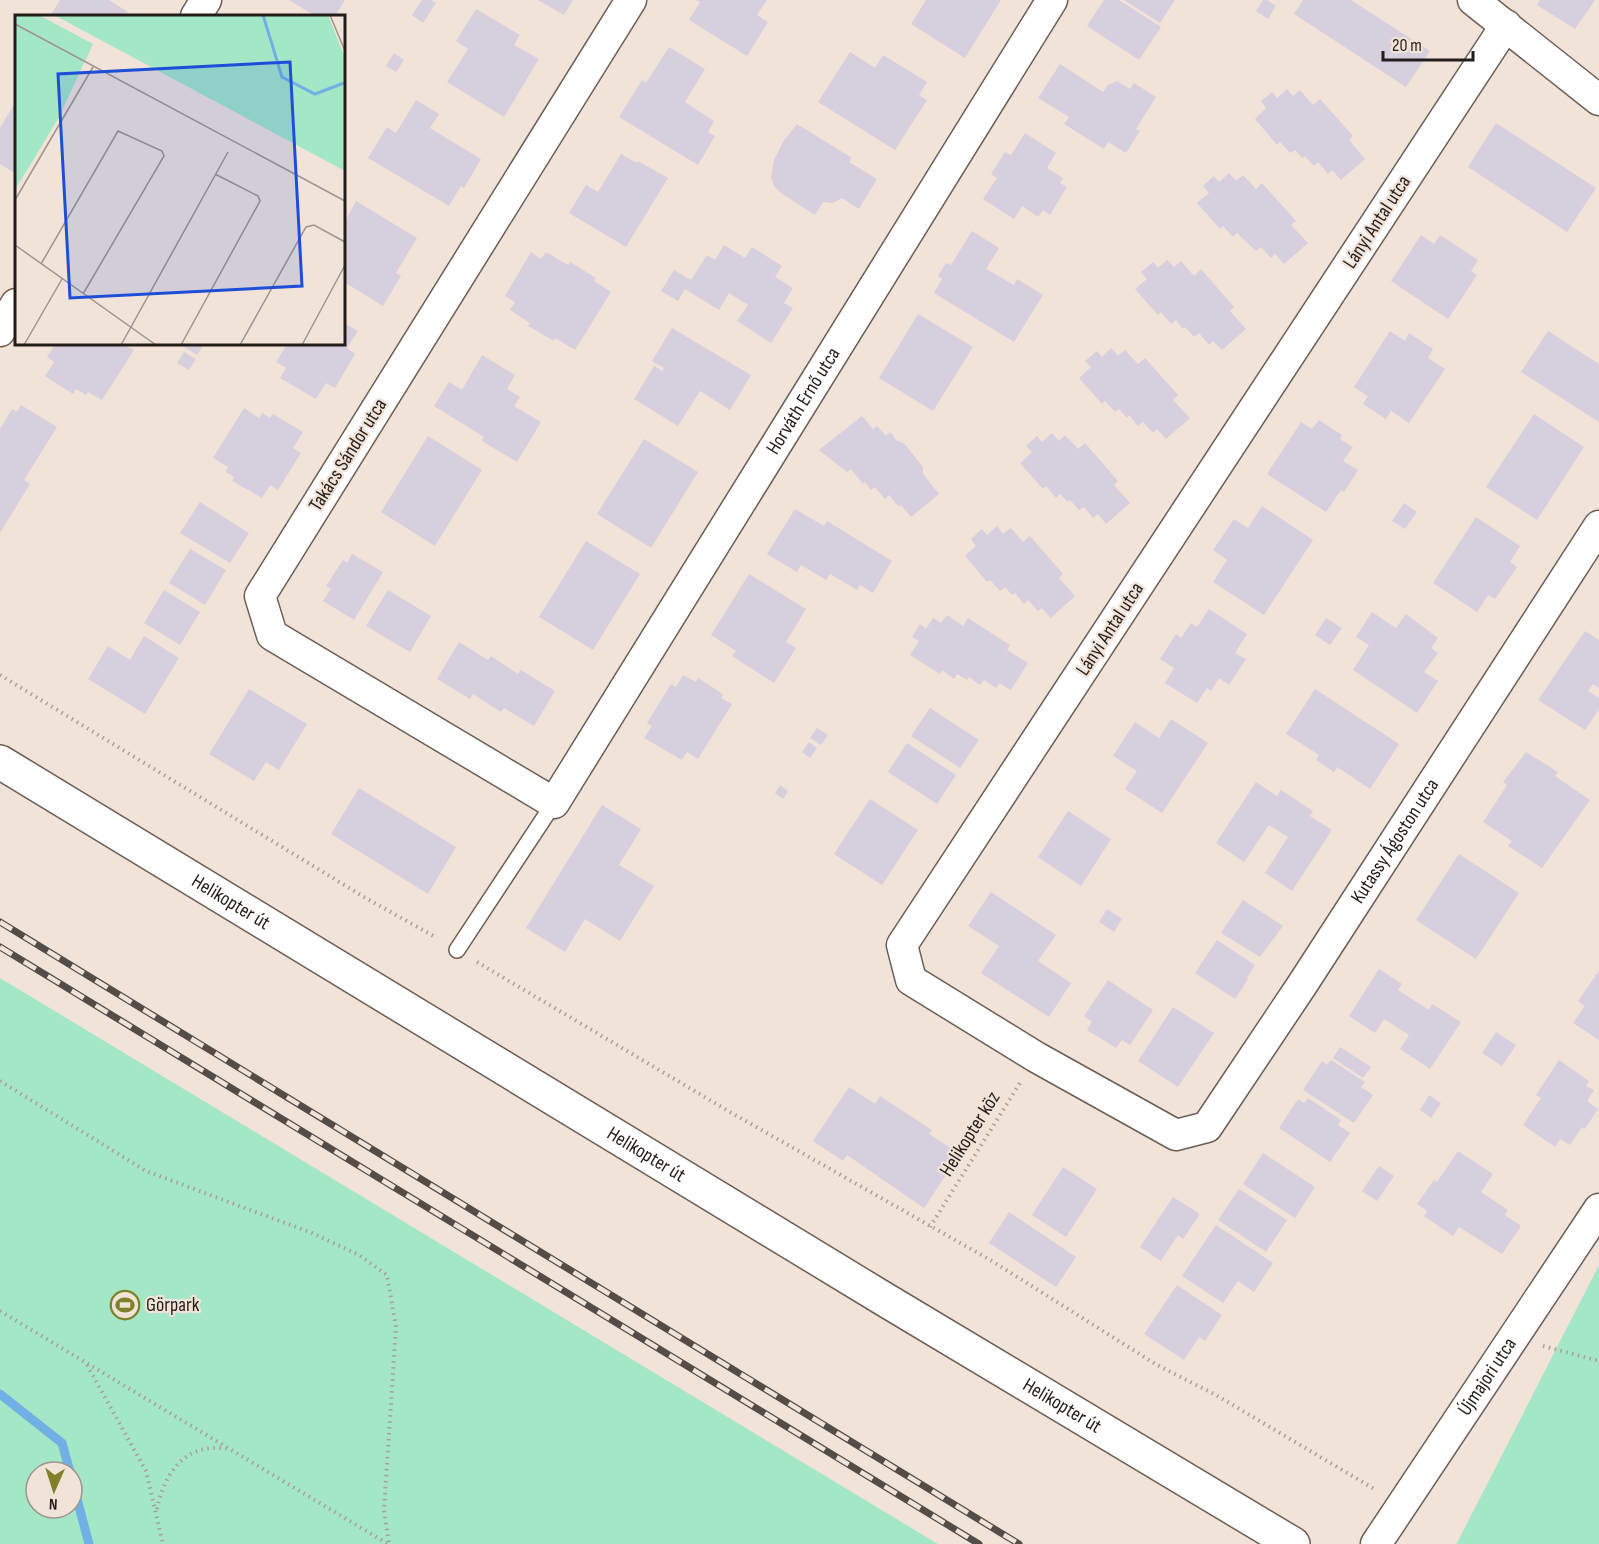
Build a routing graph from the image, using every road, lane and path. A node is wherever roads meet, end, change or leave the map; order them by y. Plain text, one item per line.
1 (206, 0) edge
2 (631, 0) edge
3 (1052, 0) edge
4 (1473, 0) edge
5 (197, 15) edge
6 (1506, 25) junction
7 (1599, 100) edge
8 (15, 306) edge
9 (0, 331) edge
10 (1599, 526) edge
11 (0, 675) edge
12 (0, 762) edge
13 (554, 803) junction
14 (457, 950) junction
15 (1036, 1057) junction
16 (0, 1081) edge
17 (1176, 1135) joint
18 (1599, 1209) edge
19 (930, 1227) junction
20 (0, 1311) edge
21 (1513, 1338) junction
22 (1599, 1361) edge
23 (86, 1364) junction
24 (237, 1454) junction
25 (1402, 1506) junction
26 (156, 1512) junction
27 (163, 1544) edge
28 (388, 1544) edge
29 (1293, 1544) edge
30 (1376, 1544) edge

1 - 5 street
2 - 13 street, Takács Sándor utca
3 - 13 street, Horváth Ernő utca
4 - 6 street
6 - 7 street
6 - 15 street, Lányi Antal utca
8 - 9 street
10 - 17 street, Kutassy Ágoston utca
11 - 14 path
12 - 29 street, Helikopter út
13 - 14 lane
14 - 19 path
15 - 17 street, Lányi Antal utca
15 - 19 path, Helikopter köz
16 - 28 path
18 - 21 street, Újmajori utca
19 - 25 path
20 - 23 path
21 - 22 path
21 - 25 street, Újmajori utca
23 - 24 path
23 - 26 path
24 - 26 path
24 - 28 path
25 - 30 street, Újmajori utca
26 - 27 path

